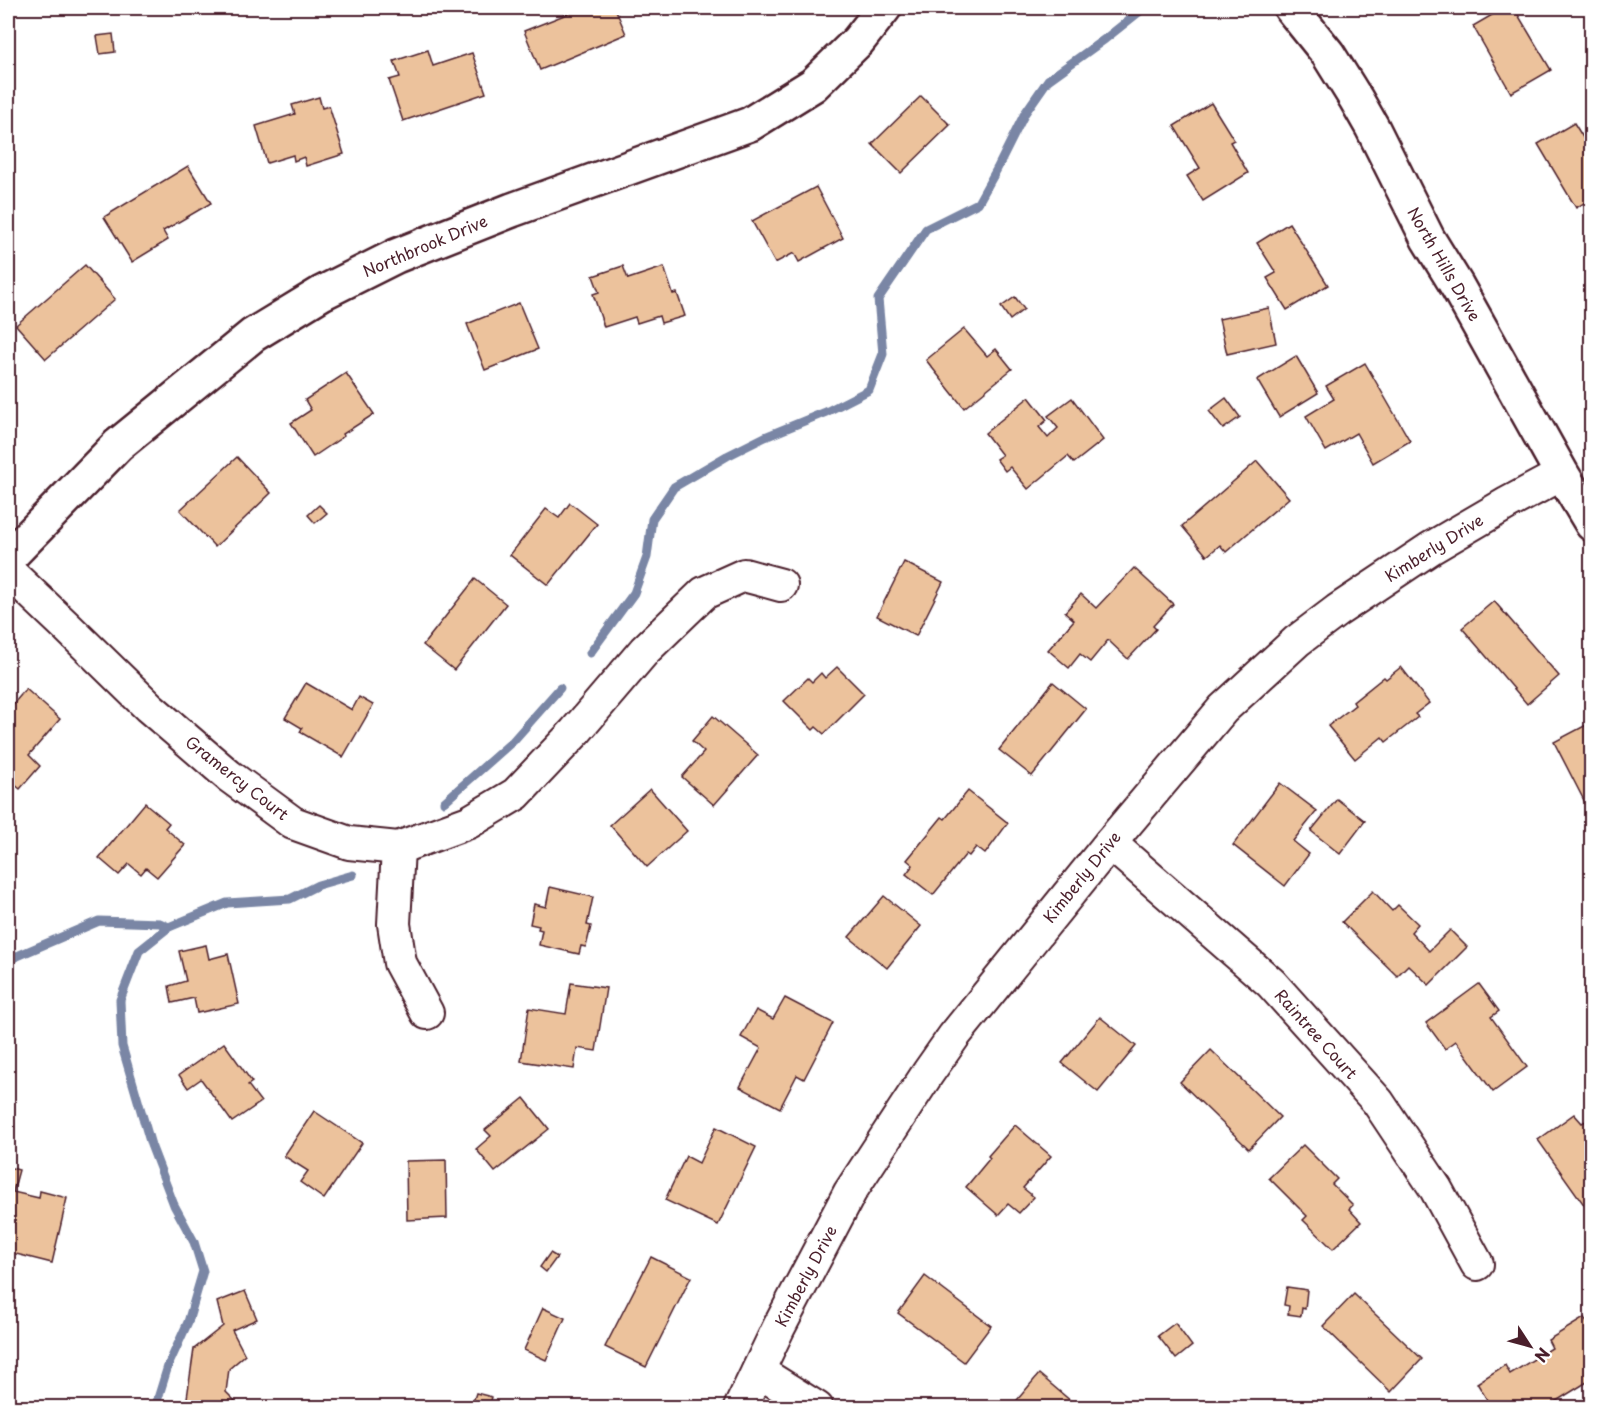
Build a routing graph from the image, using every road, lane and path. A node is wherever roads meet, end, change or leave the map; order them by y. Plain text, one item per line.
1 (884, 8) edge
2 (1291, 8) edge
3 (1562, 474) junction
4 (1592, 524) edge
5 (8, 558) edge
6 (8, 572) edge
7 (782, 585) dead end
8 (1110, 843) junction
9 (398, 848) junction
10 (428, 1013) dead end
11 (1477, 1264) dead end
12 (758, 1371) junction
13 (740, 1407) edge
14 (817, 1407) edge

1 - 5 street, Northbrook Drive
2 - 3 street, North Hills Drive
3 - 4 street, North Hills Drive
3 - 8 street, Kimberly Drive
6 - 9 street, Gramercy Court
7 - 9 street, Gramercy Court
8 - 11 street, Raintree Court
8 - 12 street, Kimberly Drive
9 - 10 street
12 - 13 street, Kimberly Drive
12 - 14 street

